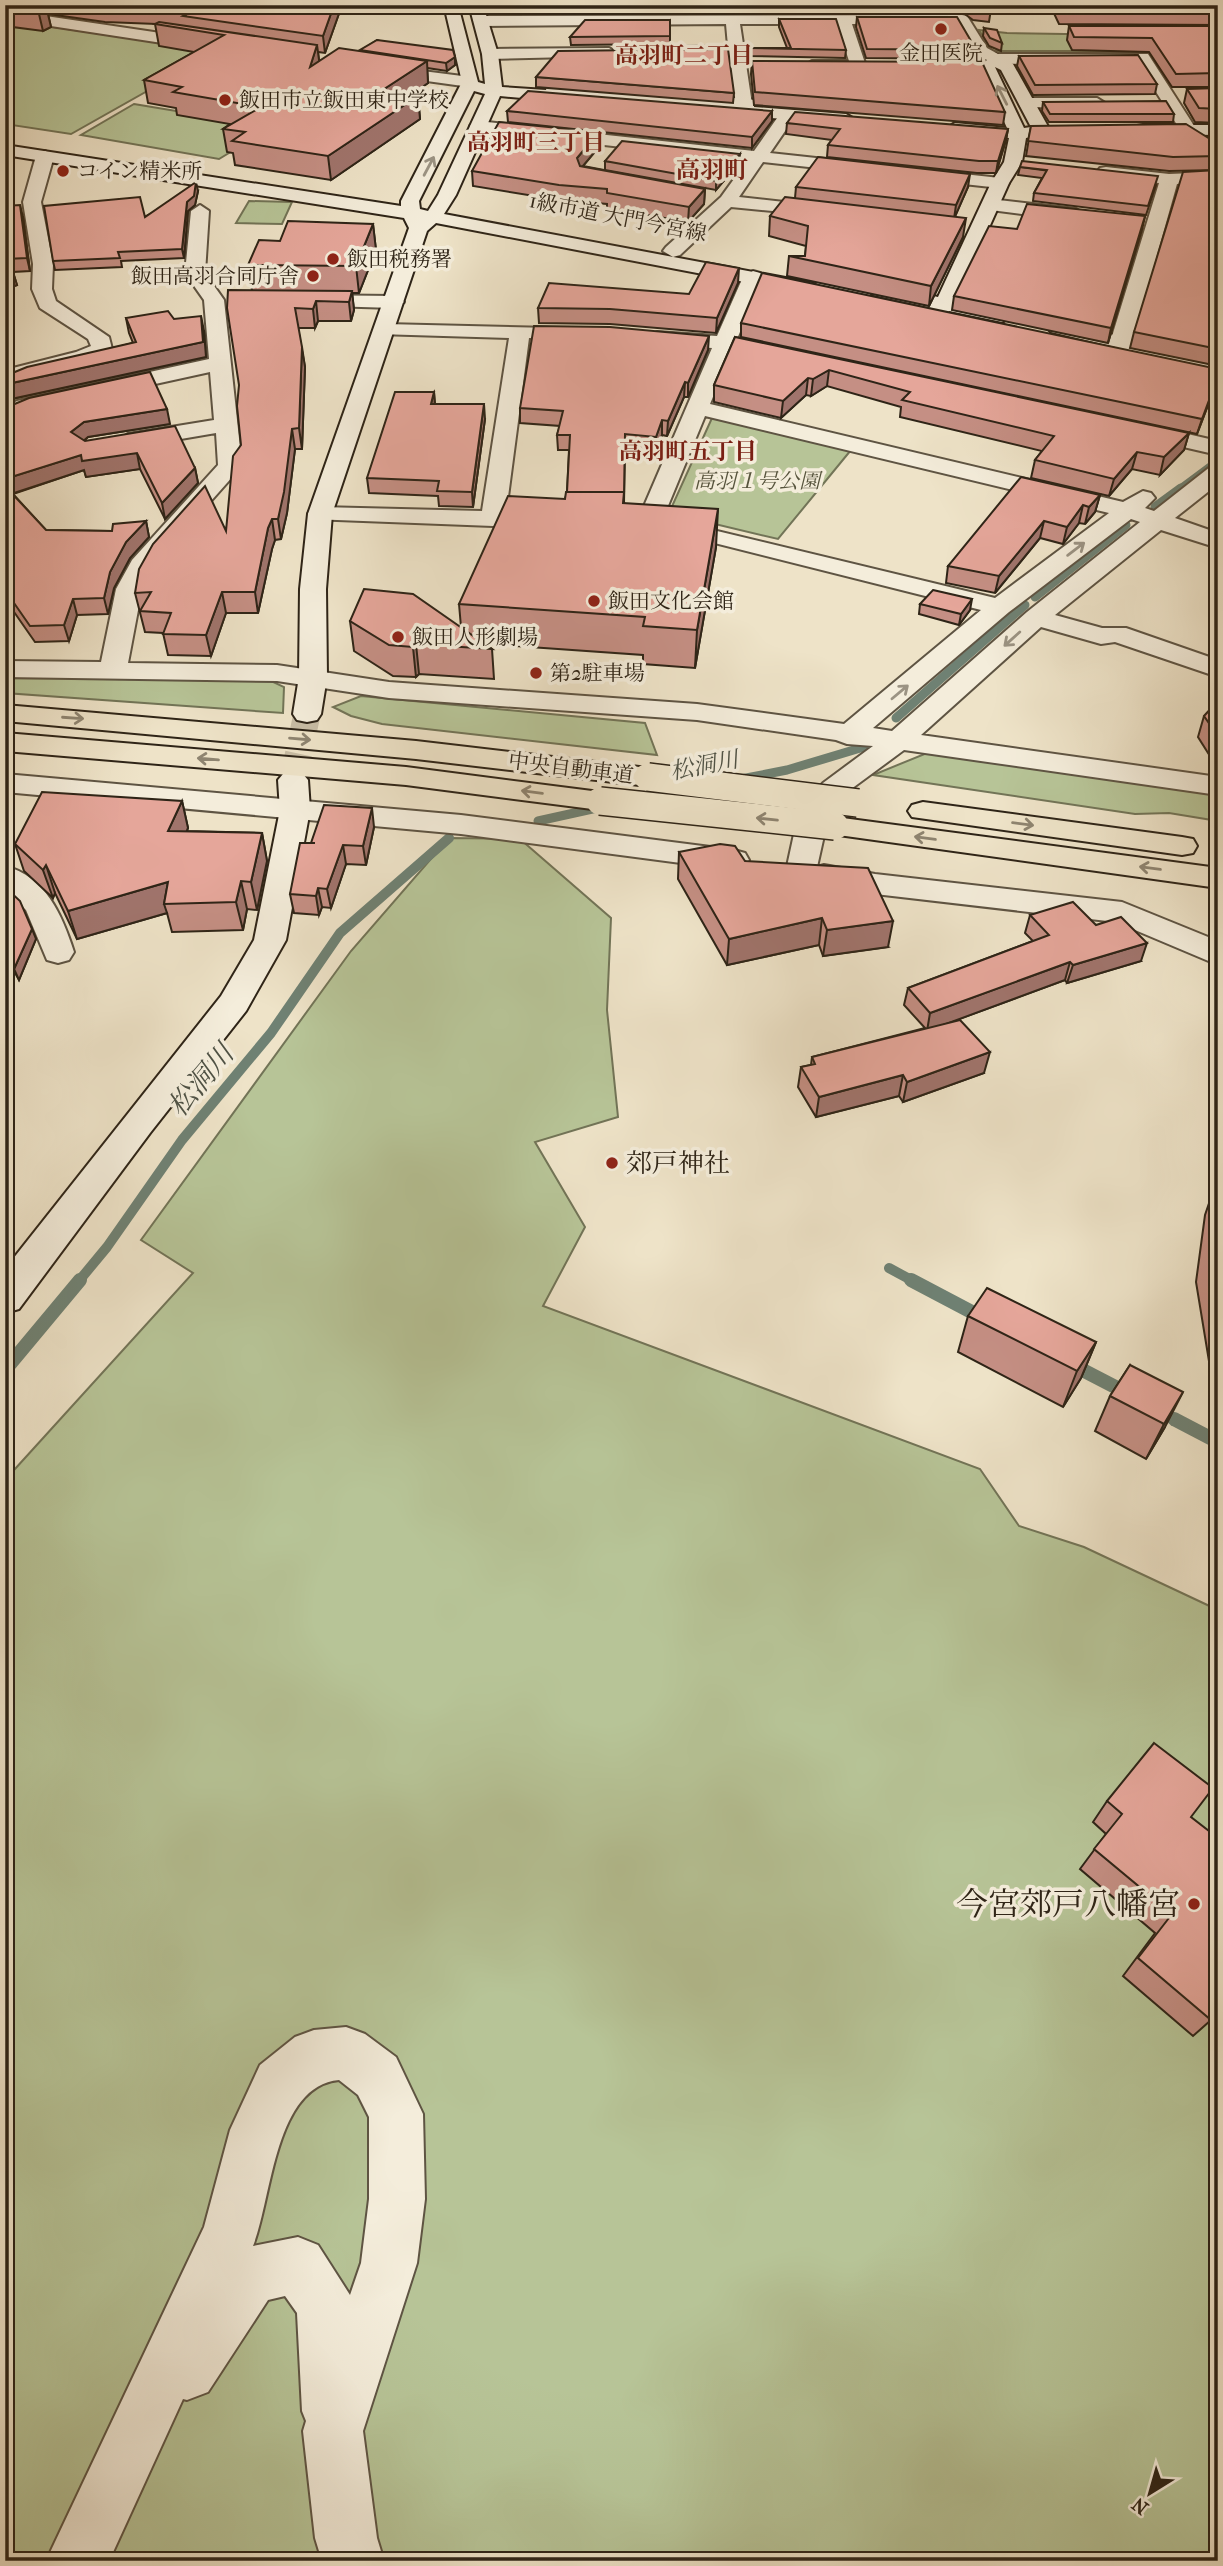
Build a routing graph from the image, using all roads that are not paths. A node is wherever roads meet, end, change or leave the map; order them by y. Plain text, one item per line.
1 (451, 5) edge
2 (479, 13) edge
3 (5, 14) edge
4 (843, 19) junction
5 (732, 20) junction
6 (219, 47) edge
7 (627, 52) edge
8 (655, 52) edge
9 (490, 54) junction
10 (744, 61) junction
11 (991, 65) junction
12 (354, 66) edge
13 (793, 66) edge
14 (464, 83) junction
15 (494, 88) junction
16 (1190, 94) edge
17 (1170, 98) junction
18 (1109, 102) edge
19 (1148, 102) edge
20 (1027, 103) junction
21 (744, 104) junction
22 (788, 115) junction
23 (937, 123) edge
24 (478, 126) junction
25 (1017, 130) junction
26 (1041, 130) junction
27 (1060, 130) edge
28 (1130, 130) edge
29 (1189, 130) junction
30 (1218, 130) edge
31 (5, 139) edge
32 (617, 141) junction
33 (5, 150) edge
34 (1218, 155) edge
35 (45, 156) junction
36 (758, 157) junction
37 (602, 158) dead end
38 (1092, 170) edge
39 (1218, 177) edge
40 (1169, 179) junction
41 (1000, 183) junction
42 (702, 195) edge
43 (727, 200) junction
44 (990, 205) junction
45 (200, 211) dead end
46 (422, 213) junction
47 (851, 215) edge
48 (1089, 216) edge
49 (673, 251) junction
50 (753, 277) junction
51 (863, 294) edge
52 (214, 300) junction
53 (241, 300) edge
54 (280, 301) edge
55 (394, 302) junction
56 (940, 309) junction
57 (1013, 325) edge
58 (385, 330) junction
59 (520, 331) junction
60 (610, 334) edge
61 (636, 336) edge
62 (725, 343) junction
63 (1121, 343) junction
64 (806, 359) edge
65 (220, 363) junction
66 (1218, 365) edge
67 (1218, 376) edge
68 (5, 377) edge
69 (700, 408) junction
70 (5, 415) edge
71 (226, 425) junction
72 (1115, 425) edge
73 (1215, 443) edge
74 (102, 445) edge
75 (1189, 464) dead end
76 (1218, 472) edge
77 (1158, 487) dead end
78 (1128, 510) junction
79 (320, 514) junction
80 (493, 519) junction
81 (571, 520) edge
82 (624, 520) edge
83 (650, 520) junction
84 (1158, 520) junction
85 (1218, 541) edge
86 (1008, 601) junction
87 (1048, 608) junction
88 (5, 669) edge
89 (113, 669) junction
90 (1218, 669) edge
91 (313, 677) junction
92 (5, 713) edge
93 (307, 714) tunnel mouth
94 (847, 736) junction
95 (900, 739) junction
96 (5, 742) edge
97 (5, 783) edge
98 (1218, 786) edge
99 (294, 795) junction
100 (1218, 851) edge
101 (779, 868) junction
102 (5, 876) edge
103 (1218, 878) edge
104 (58, 951) dead end
105 (1218, 954) edge
106 (5, 1298) edge
107 (333, 2431) junction
108 (119, 2474) junction
109 (77, 2561) edge
110 (353, 2561) edge

1 - 14 street
2 - 5 street
2 - 9 street
3 - 6 street
4 - 5 street
4 - 11 street
4 - 13 street
5 - 10 street
7 - 9 street
8 - 10 street
9 - 15 street
10 - 21 street
11 - 17 street
11 - 20 street
25 -> 11 street
12 - 14 street
14 - 15 street
46 -> 14 street
15 - 21 street
15 - 22 street
15 - 24 street
16 - 17 street
17 - 19 street
17 - 29 street
18 - 20 street
20 - 26 street
21 - 22 street
22 - 36 street
23 - 25 street
24 - 32 street
24 - 46 street
25 - 26 street
25 - 41 street
26 - 27 street
28 - 29 street
29 - 30 street
29 - 34 street
31 - 46 street, 1級市道 大門今宮線
32 - 36 street
32 - 37 street
33 - 35 street
35 - 46 street
35 - 68 street
36 - 41 street
36 - 43 street
38 - 40 street
39 - 40 street
40 - 63 street
41 - 44 street
42 - 43 street
43 - 47 street
43 - 49 street
44 - 48 street
44 - 56 street
45 - 52 street
46 - 49 street, 1級市道 大門今宮線
46 - 50 street
46 - 55 street
49 - 50 street, 1級市道 大門今宮線
50 - 62 street
51 - 56 street
52 - 53 street
52 - 65 street
54 - 55 street
55 - 58 street
56 - 57 street
58 - 59 street
58 - 79 street
59 - 60 street
59 - 80 street
61 - 62 street
62 - 64 street
62 - 69 street
63 - 66 street
63 - 67 street
65 - 70 street
65 - 71 street
69 - 78 street
69 - 83 street
71 - 74 street
71 - 89 street
72 - 73 street
73 - 75 street
76 - 84 street
77 - 78 street
78 - 84 street
86 -> 78 street
79 - 80 street
79 - 91 street
80 - 81 street
82 - 83 street
83 - 86 street
84 - 85 street
84 - 87 street
86 - 87 street
94 -> 86 street
87 - 90 street
87 -> 95 street
88 - 89 street
89 - 91 street
91 - 93 street
91 - 94 street
92 -> 100 highway, 中央自動車道, bridge
94 - 95 street
95 - 98 street
95 - 101 street
103 -> 96 highway, 中央自動車道, bridge
97 - 99 street
99 - 101 street
99 - 106 street
101 - 105 street
102 - 104 street
107 - 108 street
107 - 108 street
107 - 110 street
108 - 109 street

